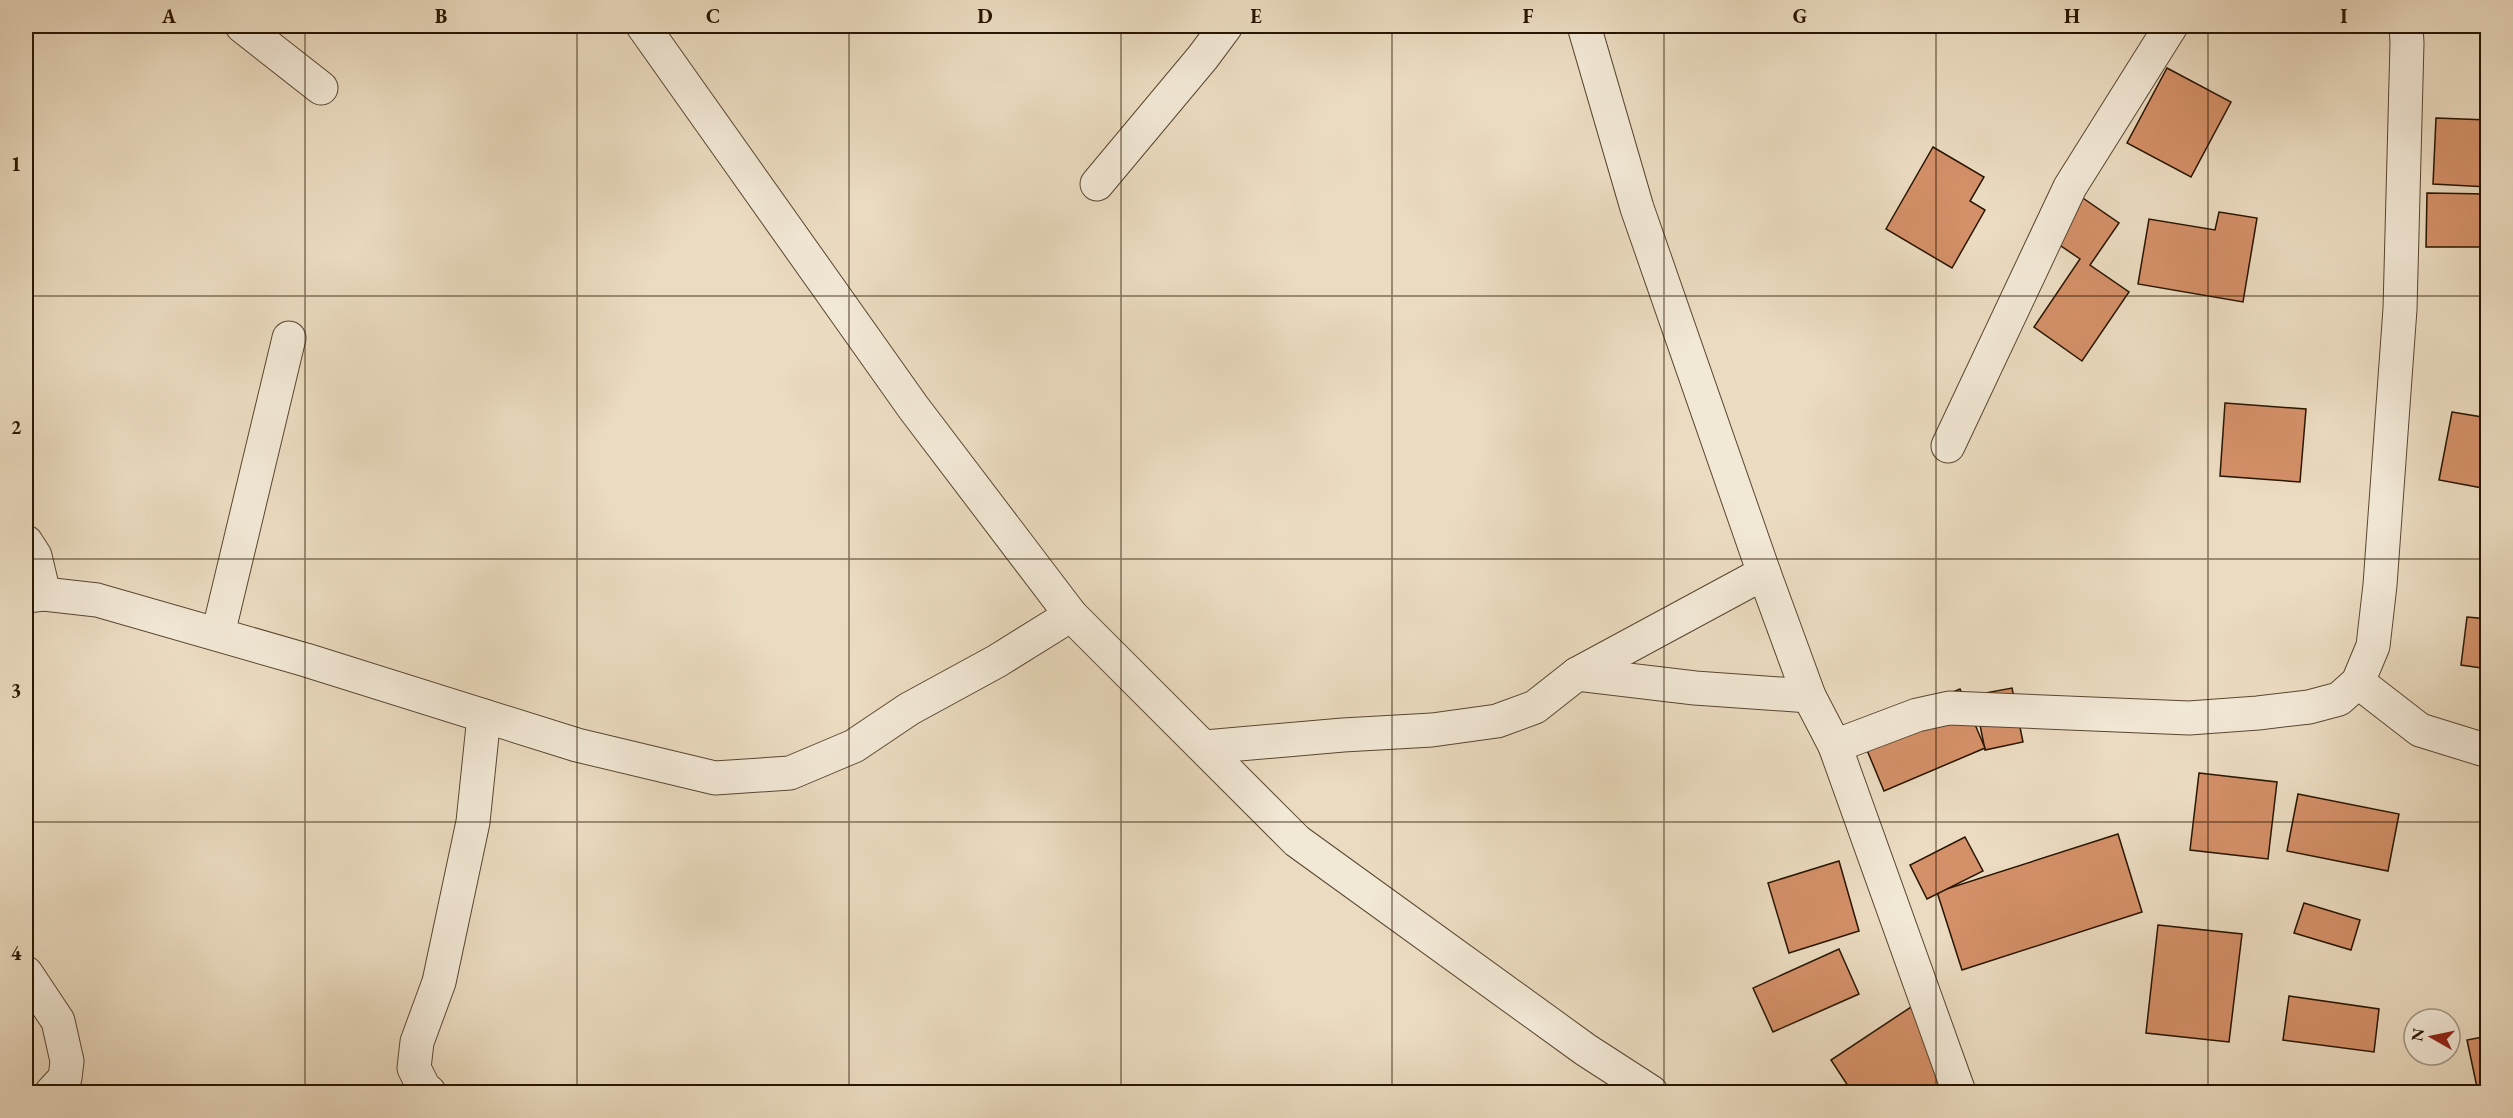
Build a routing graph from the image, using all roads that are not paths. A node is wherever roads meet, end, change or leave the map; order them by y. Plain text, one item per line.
1 (242, 26) edge
2 (643, 26) edge
3 (1226, 26) edge
4 (1584, 26) edge
5 (2171, 26) edge
6 (2406, 26) edge
7 (321, 88) dead end
8 (1097, 184) dead end
9 (290, 338) dead end
10 (1948, 446) dead end
11 (26, 542) edge
12 (1764, 573) junction
13 (35, 595) edge
14 (1071, 615) junction
15 (218, 634) junction
16 (1576, 674) junction
17 (2358, 682) junction
18 (1809, 696) junction
19 (484, 716) junction
20 (1835, 746) junction
21 (1205, 747) junction
22 (2487, 751) edge
23 (26, 973) edge
24 (52, 1092) edge
25 (429, 1092) edge
26 (1651, 1092) edge
27 (1959, 1092) edge

1 - 7 street
2 - 14 street
3 - 8 street
4 - 12 street
5 - 10 street
6 - 17 street
9 - 15 street
11 - 13 street
12 - 16 street
12 - 18 street
13 - 15 street
14 - 19 street
14 - 21 street
15 - 19 street
16 - 18 street
16 - 21 street
17 - 20 street
17 - 22 street
18 - 20 street
19 - 25 street
20 - 27 street
21 - 26 street
23 - 24 street

